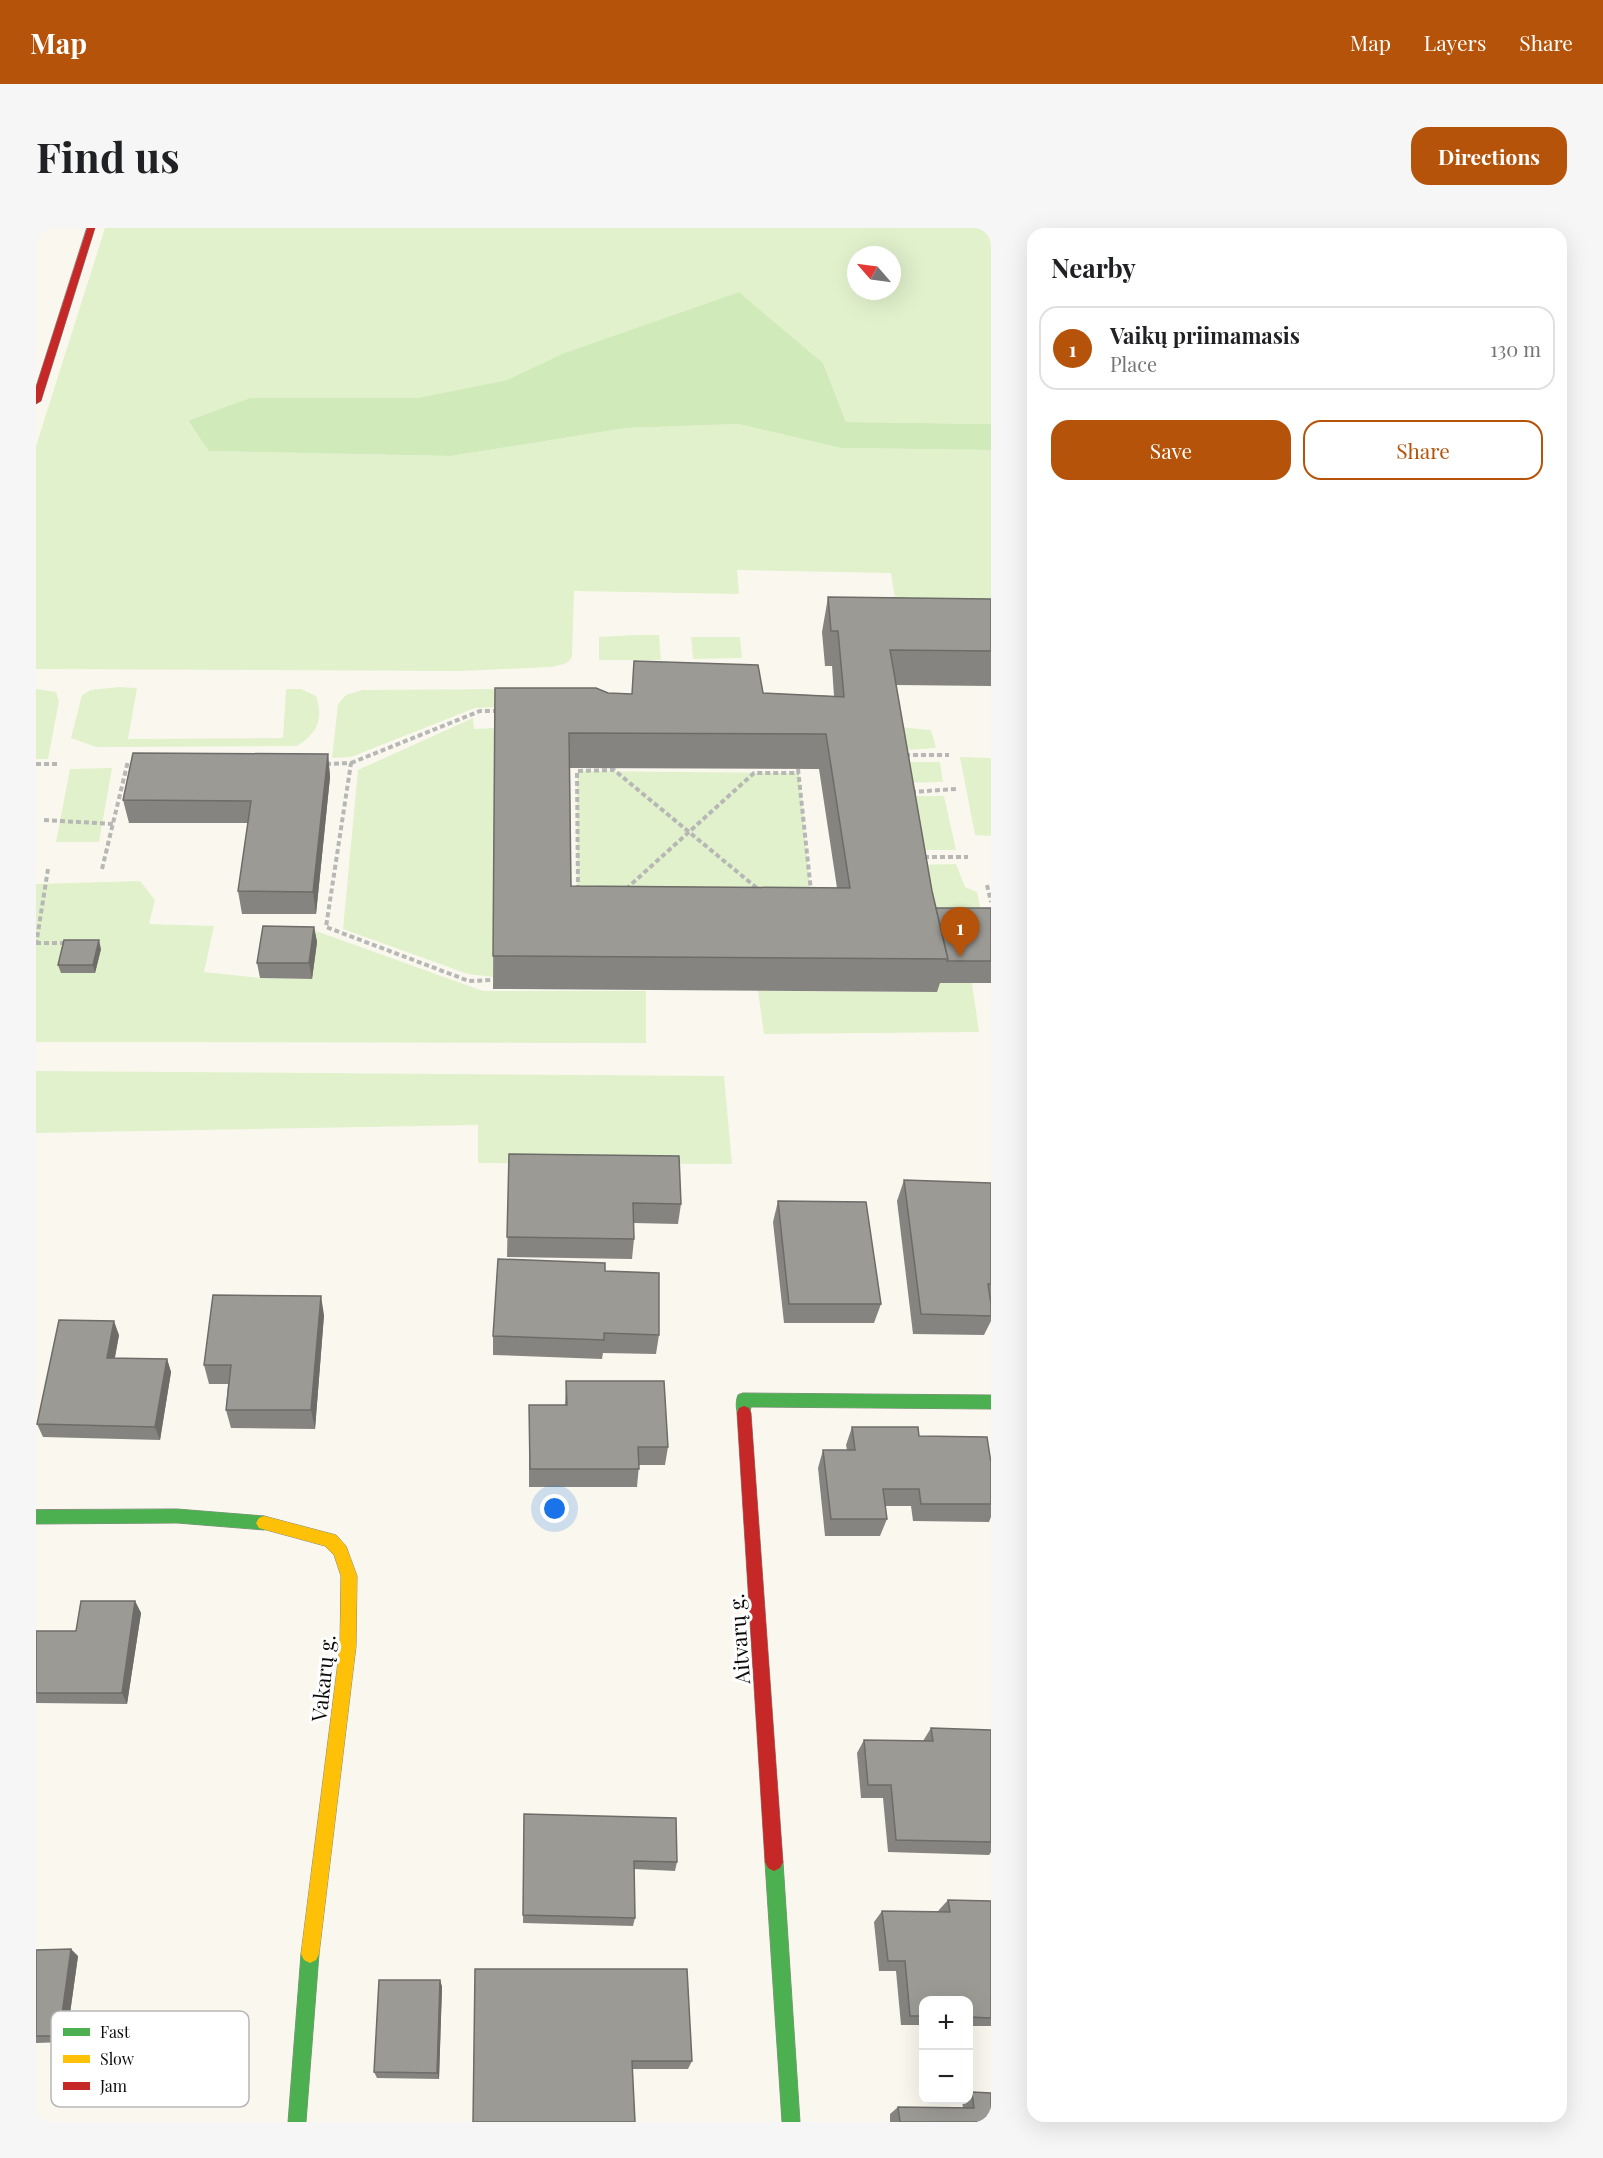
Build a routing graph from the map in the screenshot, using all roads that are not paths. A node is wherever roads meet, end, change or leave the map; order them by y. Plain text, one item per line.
1 (91, 228) edge
2 (36, 401) edge
3 (991, 1402) edge
4 (36, 1517) edge
5 (297, 2122) edge
6 (791, 2122) edge

1 - 2 street
3 - 6 street, Aitvarų g.
4 - 5 street, Vakarų g.

